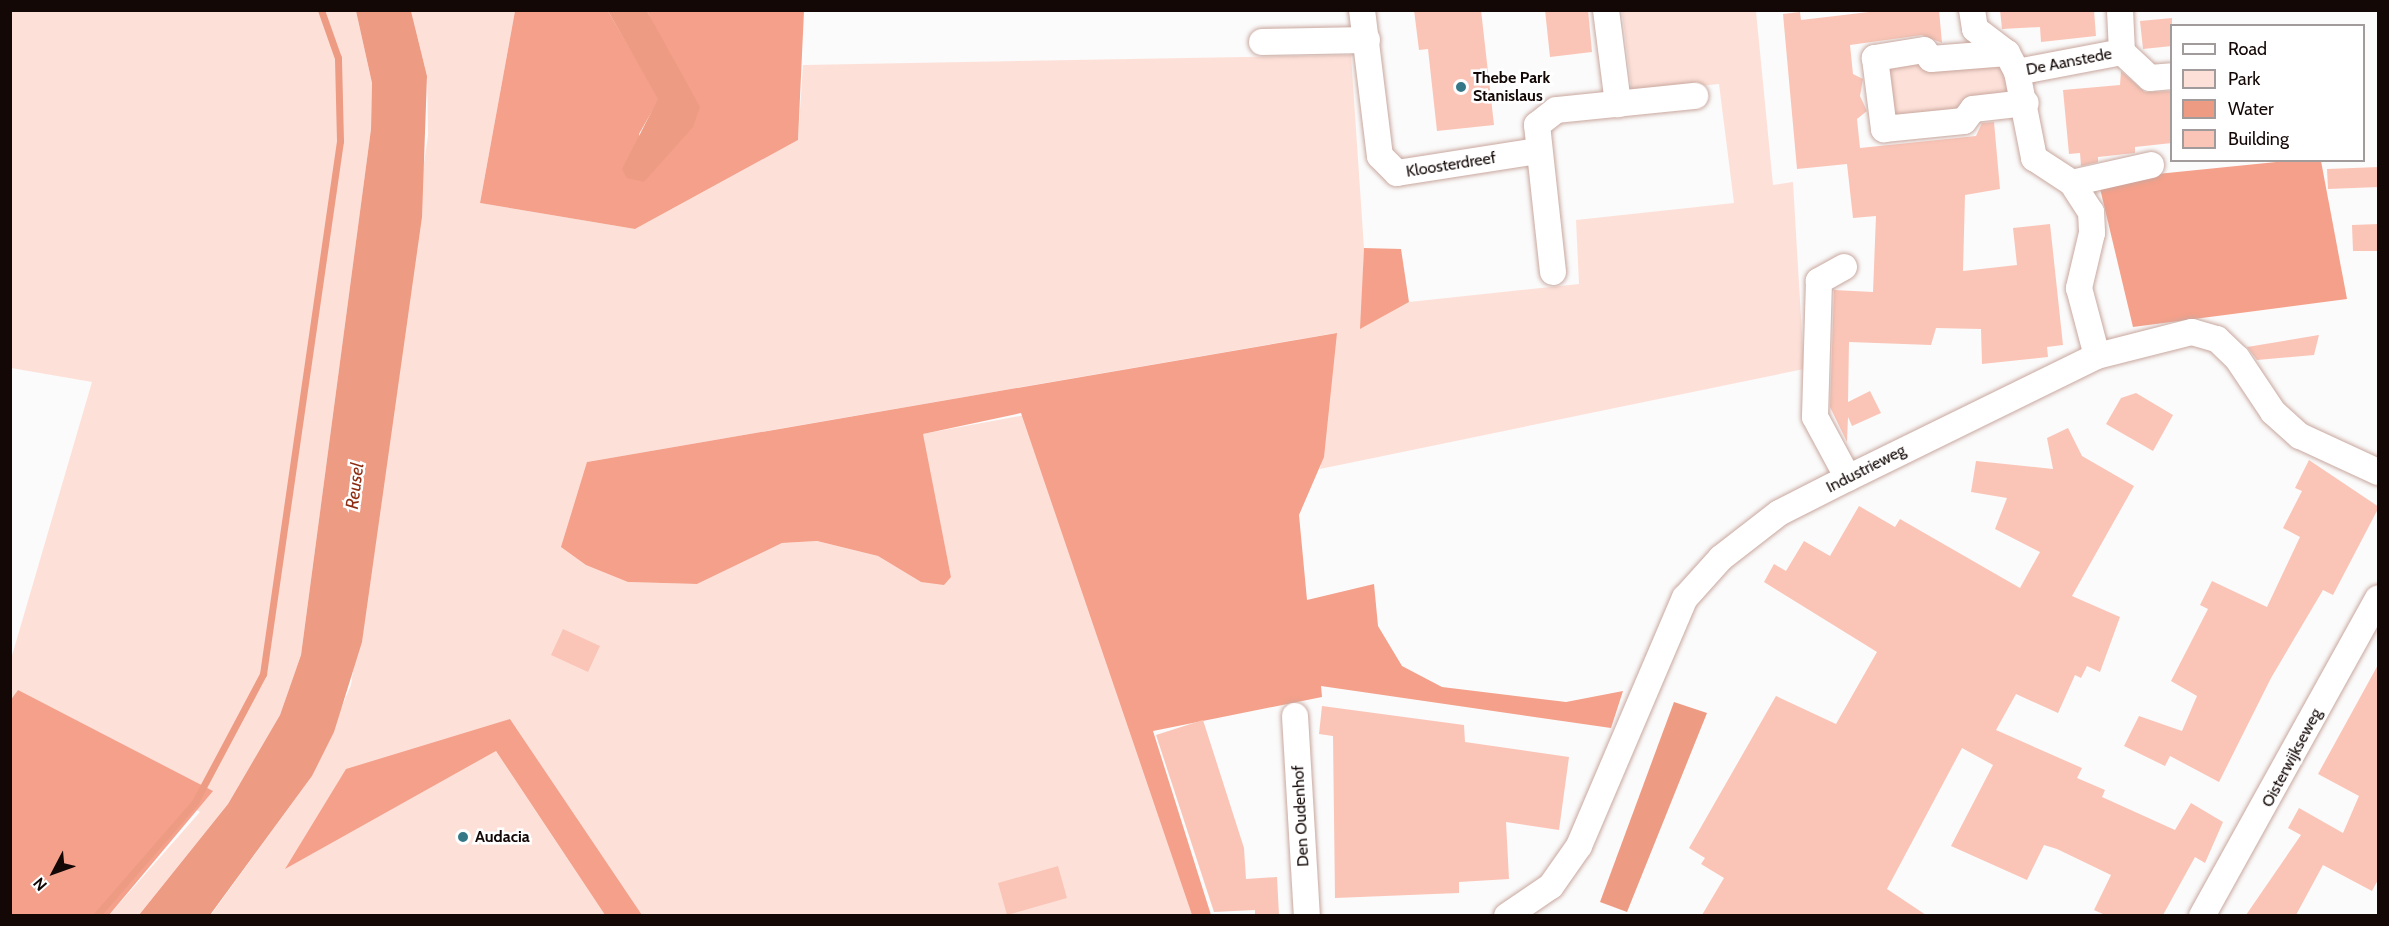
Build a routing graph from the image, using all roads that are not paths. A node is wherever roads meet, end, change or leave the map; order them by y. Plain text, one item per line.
1 (1362, 10) edge
2 (1606, 10) edge
3 (1972, 10) edge
4 (2120, 10) edge
5 (1367, 40) junction
6 (1262, 42) dead end
7 (2122, 52) junction
8 (2012, 63) junction
9 (2170, 75) edge
10 (1695, 96) dead end
11 (2026, 102) junction
12 (1618, 104) junction
13 (1538, 151) junction
14 (2151, 165) dead end
15 (2072, 183) junction
16 (1844, 267) dead end
17 (1553, 272) dead end
18 (2097, 356) junction
19 (2379, 472) edge
20 (1848, 478) junction
21 (2379, 598) edge
22 (1295, 716) dead end
23 (1307, 915) edge
24 (1507, 915) edge
25 (2202, 915) edge

1 - 5 street, Kloosterdreef
2 - 12 street
3 - 8 street
4 - 7 street, De Aanstede
5 - 6 street
5 - 13 street, Kloosterdreef
7 - 8 street, De Aanstede
7 - 9 street, De Aanstede
8 - 11 street, De Aanstede
8 - 11 street
10 - 12 street
11 - 15 street, De Aanstede
12 - 13 street
13 - 17 street
14 - 15 street
15 - 18 street, De Aanstede
16 - 20 street
18 - 19 street, Industrieweg
18 - 20 street, Industrieweg
20 - 24 street, Industrieweg
21 - 25 street, Oisterwijkseweg
22 - 23 street, Den Oudenhof

